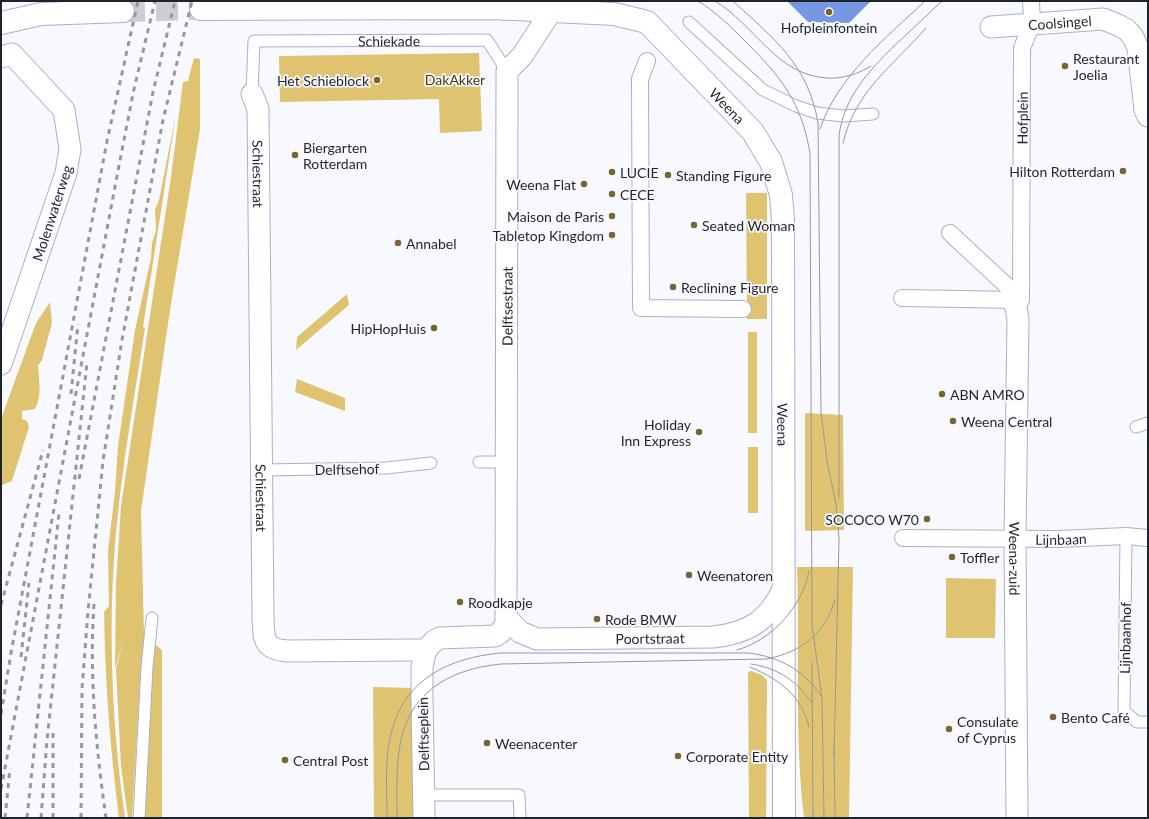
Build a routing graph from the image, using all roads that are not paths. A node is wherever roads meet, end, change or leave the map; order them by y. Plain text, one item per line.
1 (1031, 1) edge
2 (201, 9) tunnel mouth
3 (552, 10) junction
4 (123, 11) tunnel mouth
5 (689, 22) dead end
6 (1, 23) edge
7 (1032, 23) junction
8 (991, 27) dead end
9 (6, 56) edge
10 (647, 61) dead end
11 (507, 71) junction
12 (252, 94) joint
13 (873, 114) dead end
14 (1148, 116) edge
15 (950, 233) dead end
16 (902, 298) dead end
17 (1012, 300) junction
18 (743, 309) dead end
19 (1, 364) edge
20 (1148, 423) edge
21 (1136, 427) dead end
22 (479, 462) dead end
23 (505, 462) junction
24 (431, 463) dead end
25 (262, 470) junction
26 (1126, 536) junction
27 (903, 538) dead end
28 (1015, 538) junction
29 (1148, 538) edge
30 (783, 590) junction
31 (506, 617) junction
32 (152, 618) dead end
33 (426, 650) junction
34 (1148, 722) edge
35 (424, 795) junction
36 (139, 818) edge
37 (424, 818) edge
38 (520, 818) edge
39 (784, 818) edge
40 (1017, 818) edge

1 - 7 street, Hofplein
2 - 3 main road
3 - 11 street
3 - 30 main road, Weena
4 - 6 main road
5 - 13 lane
7 - 8 street, Coolsingel
7 - 14 street, Coolsingel
7 - 17 street, Hofplein
9 - 19 street, Molenwaterweg
10 - 18 street
11 - 12 lane, Schiekade
11 - 23 street, Delftsestraat
12 - 25 street, Schiestraat
15 - 17 street
16 - 17 street
17 - 28 street, Weena-zuid
20 - 21 lane
22 - 23 lane
23 - 31 street, Delftsestraat
24 - 25 lane, Delftsehof
25 - 33 street, Schiestraat
26 - 28 street, Lijnbaan
26 - 29 street, Lijnbaan
26 - 34 lane, Lijnbaanhof
27 - 28 street, Lijnbaan
28 - 40 street, Weena-zuid
30 - 31 street, Poortstraat
30 - 39 main road, Weena
31 - 33 street
32 - 36 lane
33 - 35 street, Delftseplein
35 - 37 street, Delftseplein
35 - 38 lane

